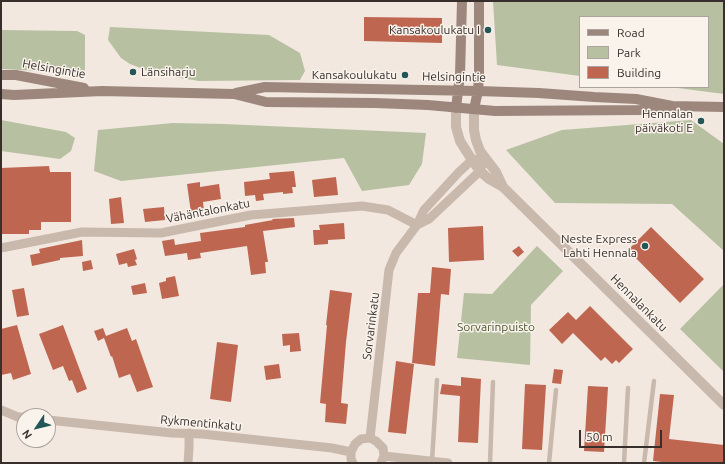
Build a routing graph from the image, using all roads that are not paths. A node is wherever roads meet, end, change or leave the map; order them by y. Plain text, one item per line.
1 (462, 1) edge
2 (478, 1) edge
3 (1, 75) edge
4 (458, 90) junction
5 (102, 91) junction
6 (478, 91) junction
7 (1, 94) edge
8 (234, 94) junction
9 (672, 106) junction
10 (724, 107) edge
11 (456, 108) junction
12 (474, 109) junction
13 (485, 158) junction
14 (472, 160) junction
15 (480, 171) junction
16 (503, 187) junction
17 (417, 225) junction
18 (1, 248) edge
19 (437, 380) dead end
20 (654, 381) dead end
21 (494, 382) dead end
22 (628, 388) dead end
23 (556, 390) dead end
24 (724, 405) edge
25 (1, 410) edge
26 (16, 416) edge
27 (56, 421) edge
28 (189, 433) junction
29 (370, 438) junction
30 (351, 452) junction
31 (383, 460) edge
32 (432, 461) junction
33 (188, 463) edge
34 (354, 463) edge
35 (448, 463) edge
36 (490, 463) edge
37 (549, 463) edge
38 (624, 463) edge
39 (644, 463) edge

1 - 4 main road, Hennalankatu
2 - 6 main road
3 - 5 main road, Helsingintie
4 - 6 main road, Helsingintie
4 - 8 main road, Helsingintie
4 - 11 main road, Hennalankatu
5 - 7 main road, Helsingintie
5 - 8 main road, Helsingintie
6 - 9 main road, Helsingintie
6 - 12 main road
8 - 11 main road, Helsingintie
9 - 10 main road, Helsingintie
9 - 12 main road, Helsingintie
11 - 12 main road, Helsingintie
11 - 14 street, Hennalankatu
12 - 13 street, Hennalankatu
13 - 14 street
13 - 15 street, Sorvarinkatu
13 - 16 street, Hennalankatu
14 - 15 street, Hennalankatu
14 - 17 street, Sorvarinkatu
15 - 16 street, Hennalankatu
15 - 17 street, Sorvarinkatu
16 - 24 street, Hennalankatu
17 - 18 street, Vähäntalonkatu
17 - 29 street, Sorvarinkatu
19 - 32 lane
20 - 39 lane
21 - 36 lane
22 - 38 lane
23 - 37 lane
25 - 26 street
27 - 28 street, Rykmentinkatu
28 - 30 street, Rykmentinkatu
28 - 33 street
29 - 30 street
29 - 31 street
30 - 34 street
31 - 32 street
32 - 35 street

